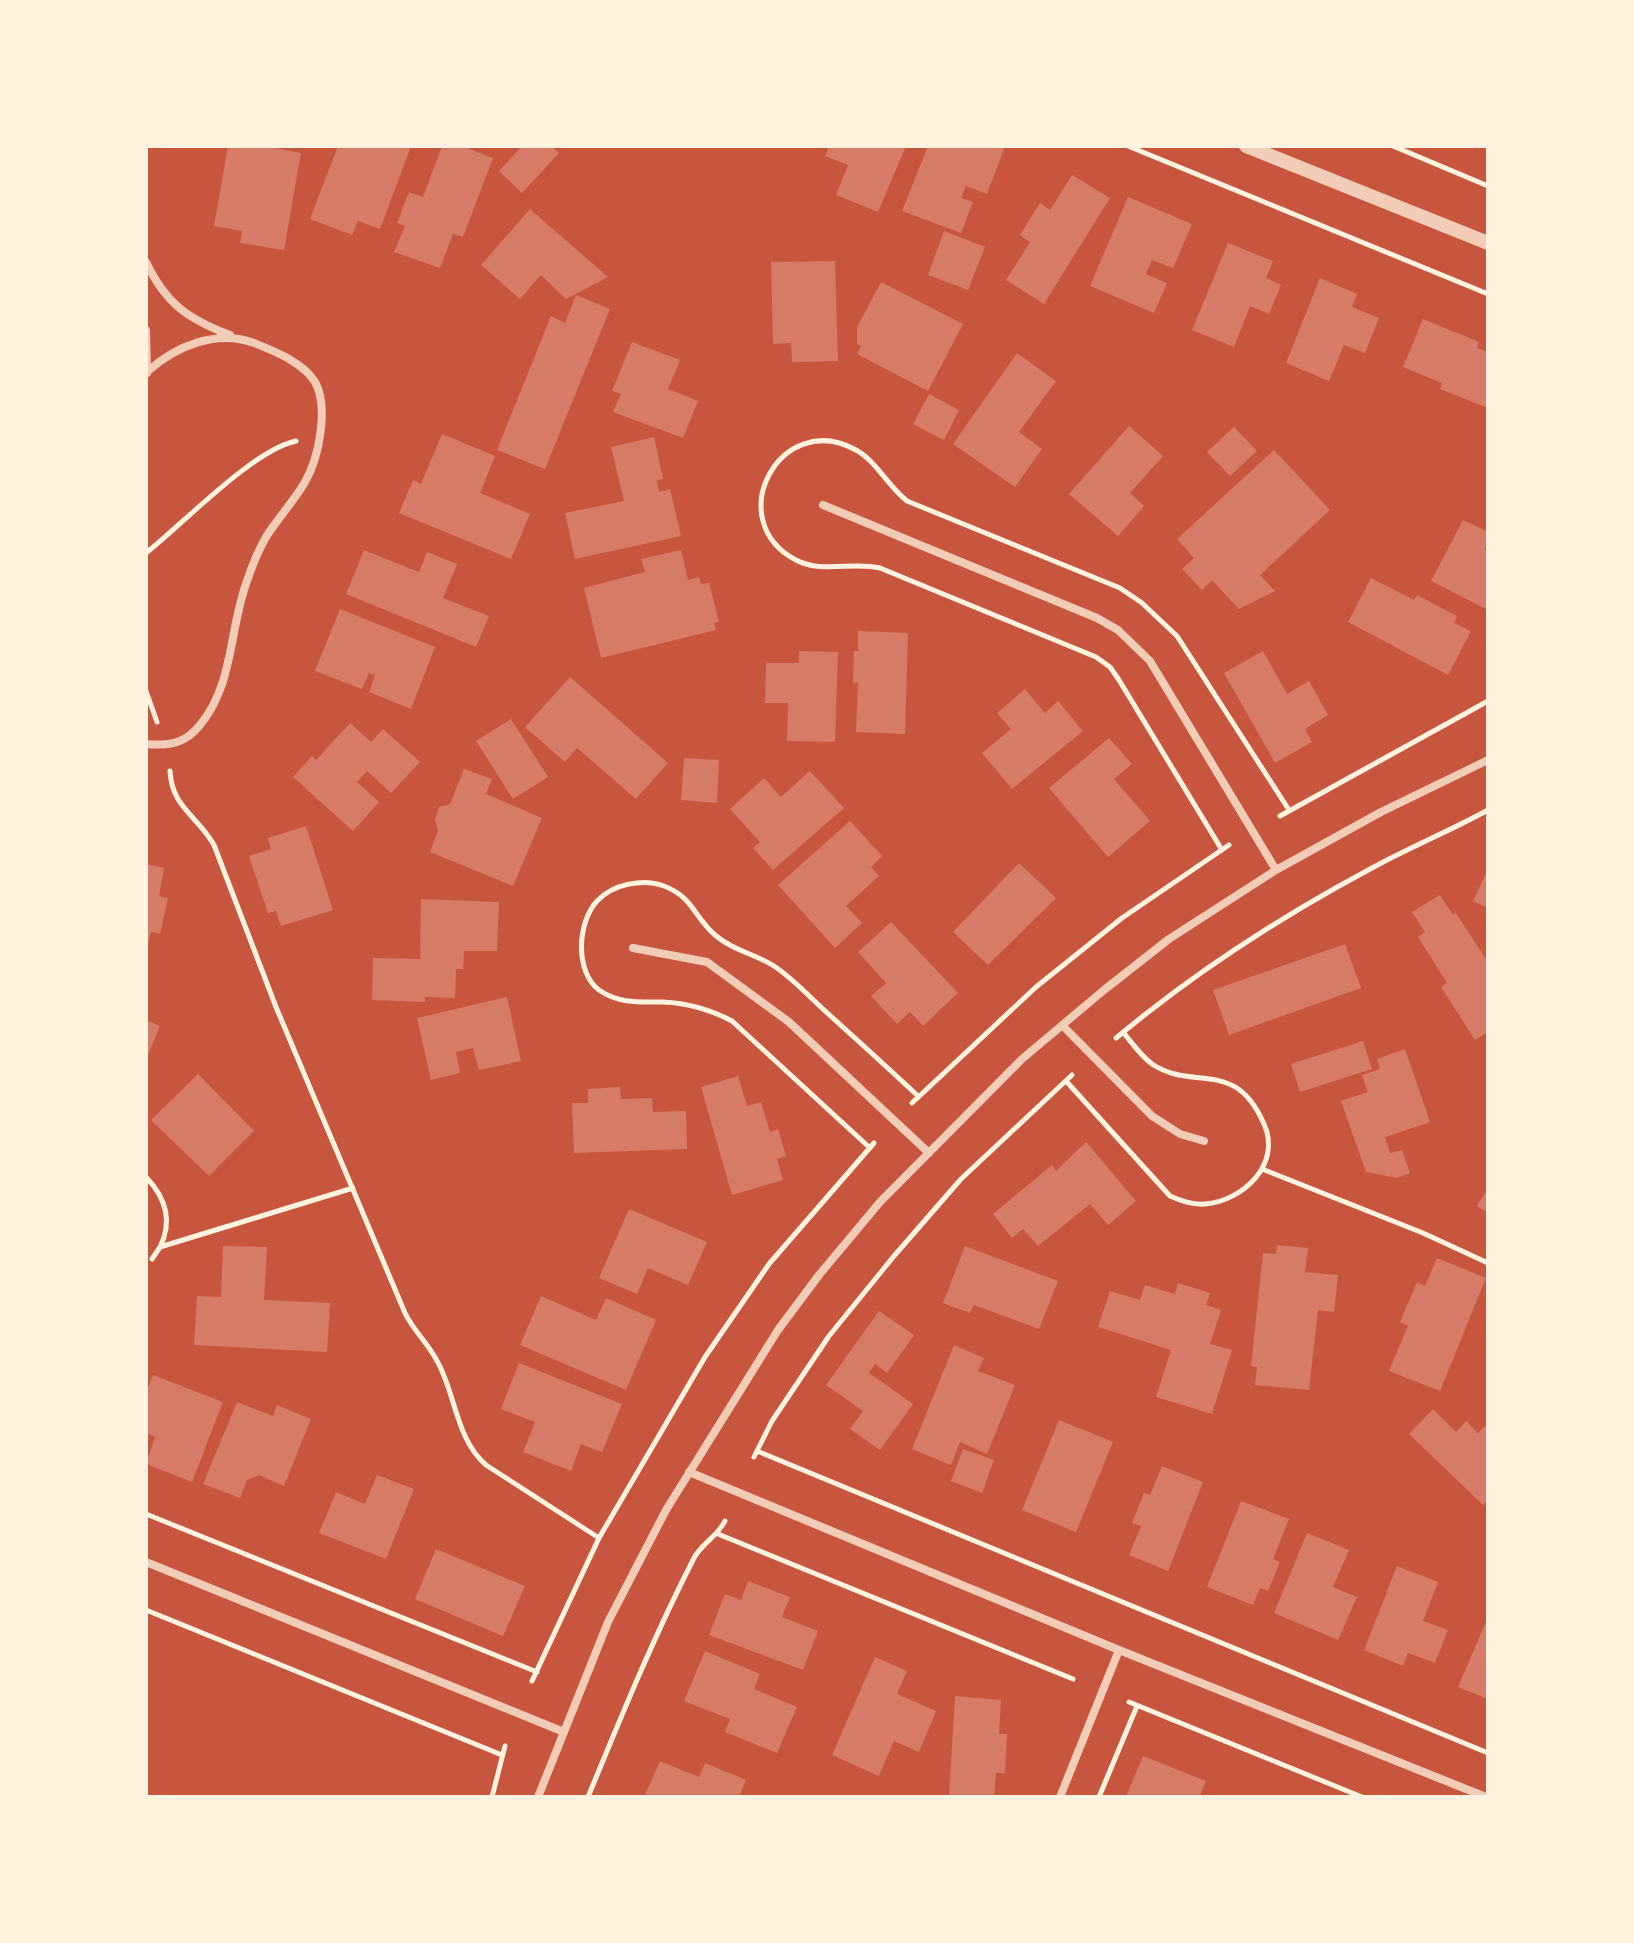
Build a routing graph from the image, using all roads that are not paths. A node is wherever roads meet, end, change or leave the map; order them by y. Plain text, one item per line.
1 (1246, 146) edge
2 (1488, 243) edge
3 (146, 262) edge
4 (146, 330) edge
5 (236, 337) junction
6 (147, 373) edge
7 (823, 505) dead end
8 (146, 744) edge
9 (1488, 760) edge
10 (1276, 870) junction
11 (633, 948) dead end
12 (1062, 1025) junction
13 (1204, 1141) dead end
14 (929, 1153) junction
15 (689, 1472) junction
16 (146, 1562) edge
17 (1119, 1650) junction
18 (564, 1732) junction
19 (538, 1797) edge
20 (1060, 1797) edge
21 (1486, 1797) edge

1 - 2 street
3 - 5 street
4 - 6 street
5 - 6 street
5 - 8 street
7 - 10 street
9 - 10 street
10 - 12 street
11 - 14 street
12 - 13 street
12 - 14 street
14 - 15 street
15 - 17 street
15 - 18 street
16 - 18 street
17 - 20 street
17 - 21 street
18 - 19 street

